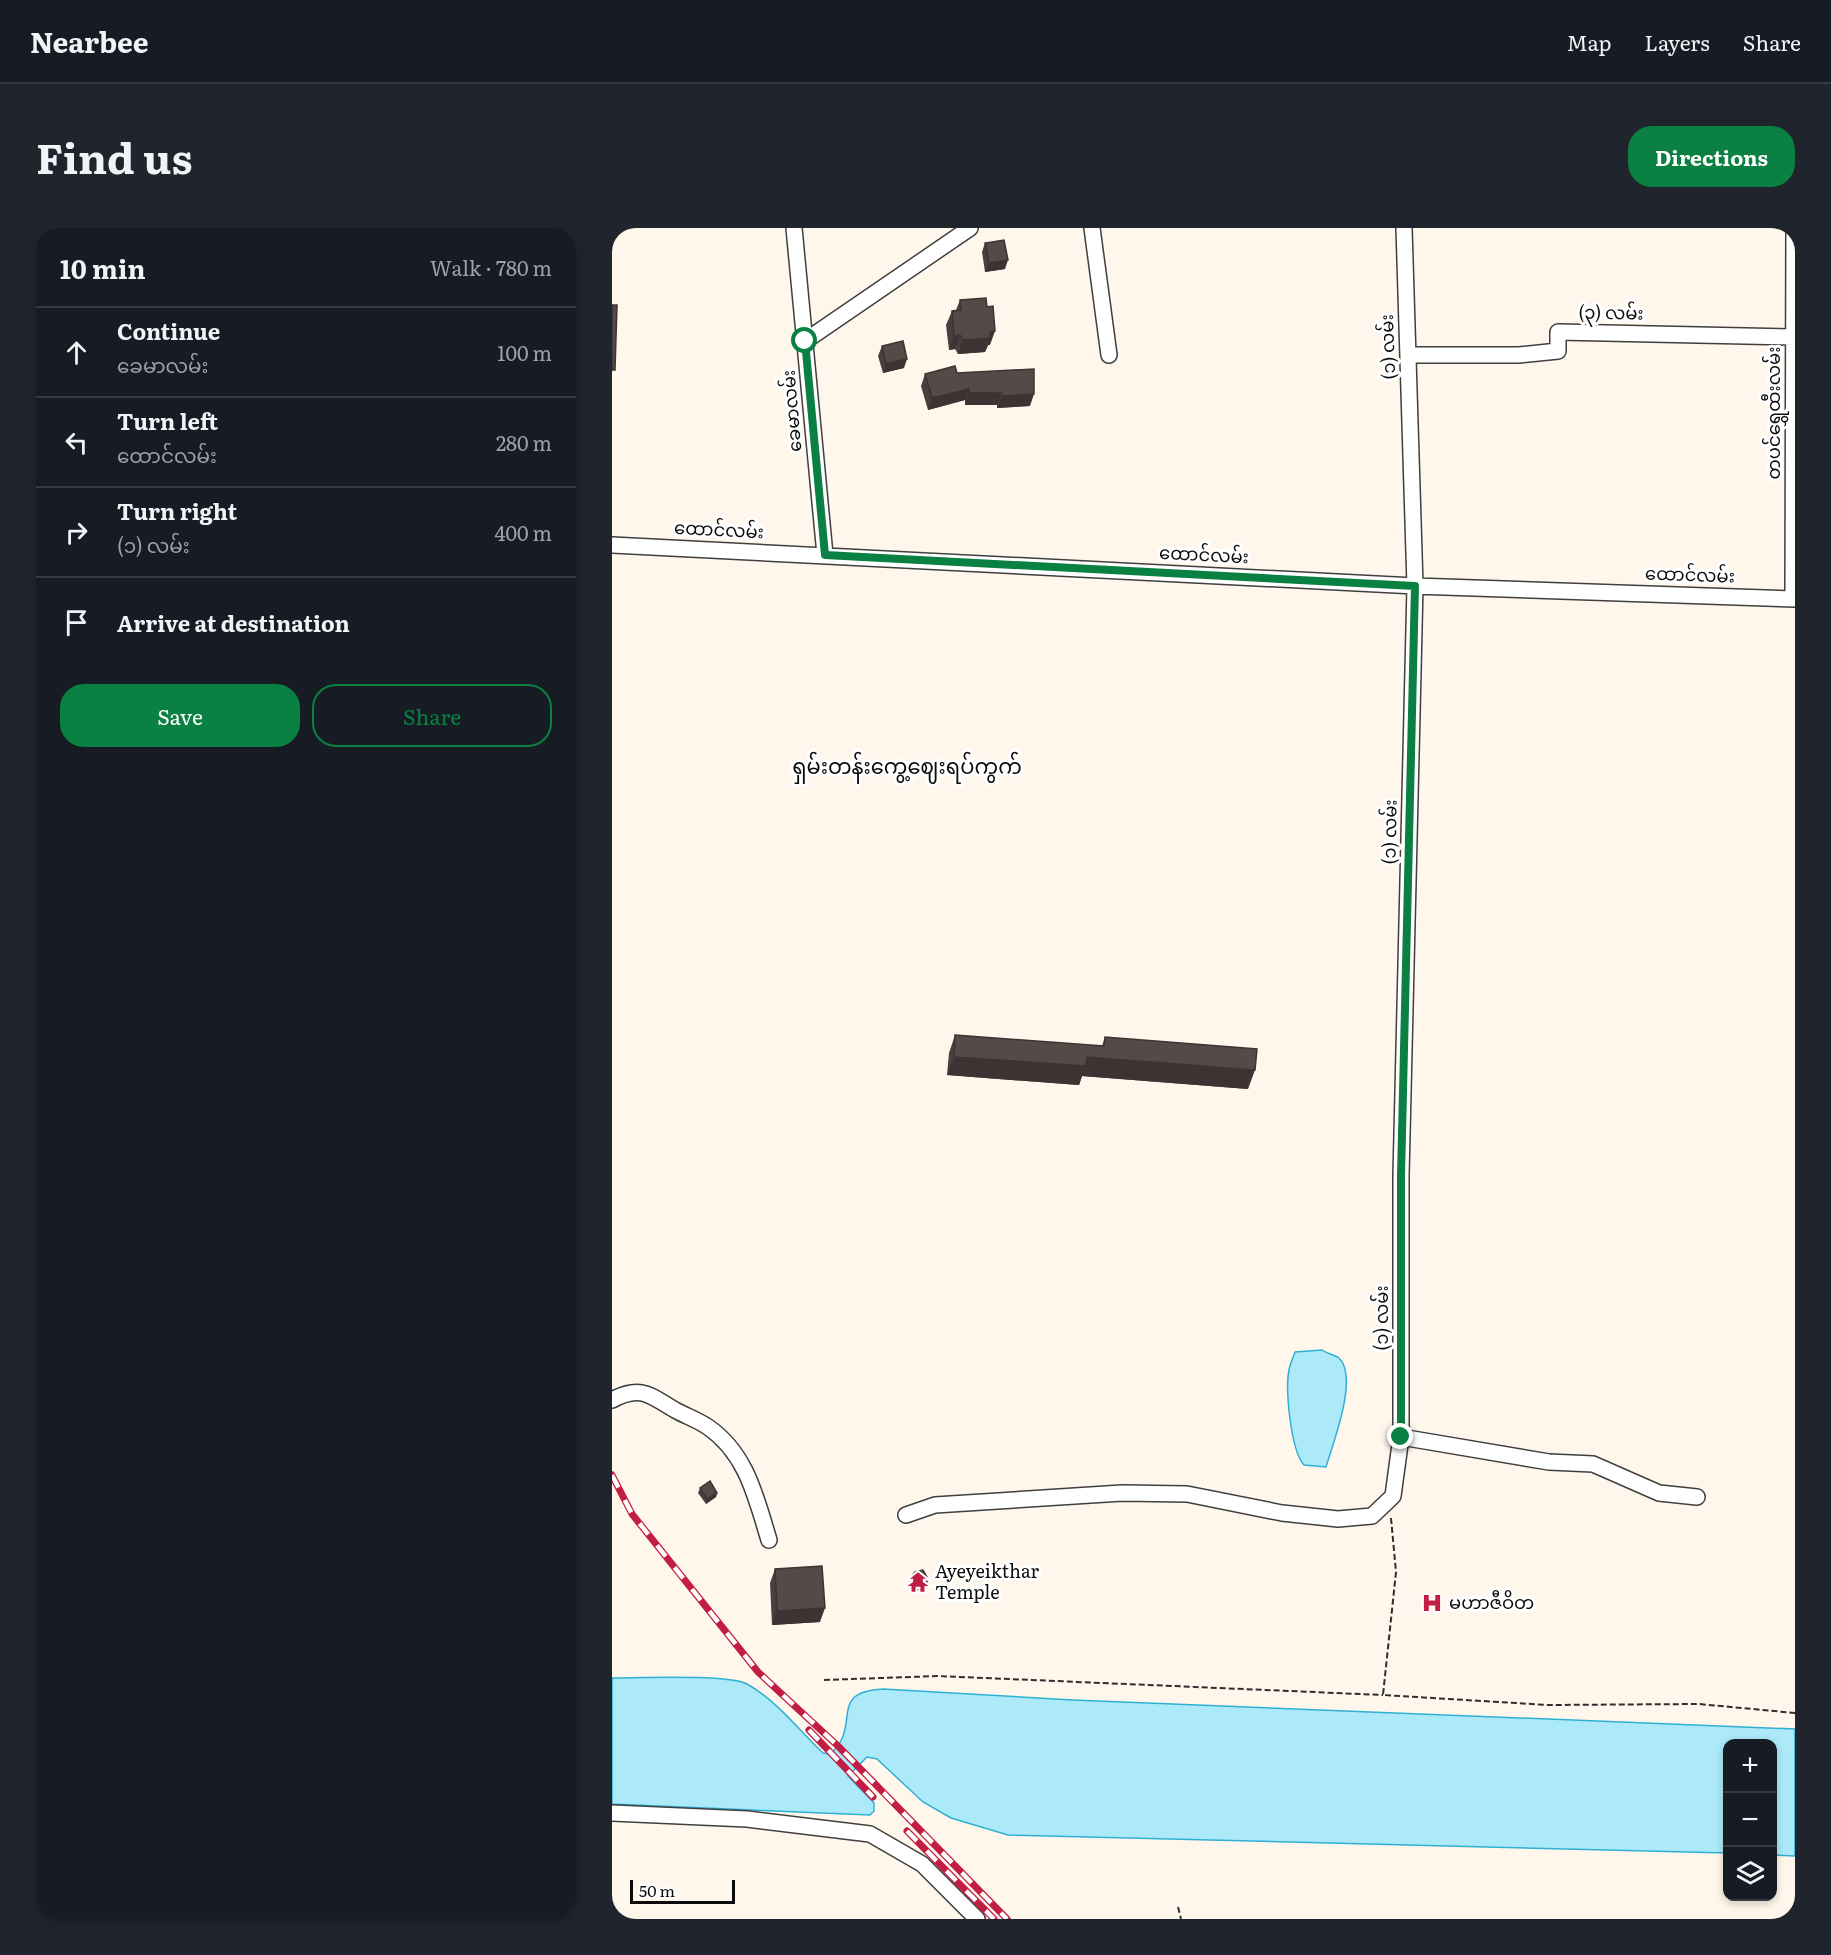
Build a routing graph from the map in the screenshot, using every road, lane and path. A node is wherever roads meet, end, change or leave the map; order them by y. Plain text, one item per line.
1 (794, 228) edge
2 (970, 228) edge
3 (1092, 228) edge
4 (1404, 228) edge
5 (1794, 228) edge
6 (1794, 336) edge
7 (805, 341) junction
8 (1109, 355) dead end
9 (1408, 355) junction
10 (612, 545) edge
11 (825, 555) junction
12 (1415, 586) junction
13 (1794, 598) edge
14 (612, 1400) edge
15 (1401, 1437) junction
16 (1697, 1497) dead end
17 (1389, 1500) junction
18 (906, 1515) dead end
19 (769, 1540) dead end
20 (824, 1680) dead end
21 (1383, 1695) junction
22 (1795, 1713) edge
23 (612, 1813) edge
24 (1178, 1907) dead end
25 (977, 1919) edge
26 (1181, 1919) edge

1 - 7 street, ခေမာလမ်း
2 - 7 street
3 - 8 street
4 - 9 street, (၁) လမ်း
5 - 6 street, တပင်ရွှေထီးလမ်း
6 - 9 street, (၃) လမ်း
6 - 13 street, တပင်ရွှေထီးလမ်း
7 - 11 street, ခေမာလမ်း
9 - 12 street, (၁) လမ်း
10 - 11 street, ထောင်လမ်း
11 - 12 street, ထောင်လမ်း
12 - 13 street, ထောင်လမ်း
12 - 15 street, (၁) လမ်း
14 - 19 street
15 - 16 street
15 - 17 street, (၁) လမ်း
17 - 18 street
17 - 21 path
20 - 21 path
21 - 22 path
23 - 25 street
24 - 26 path

